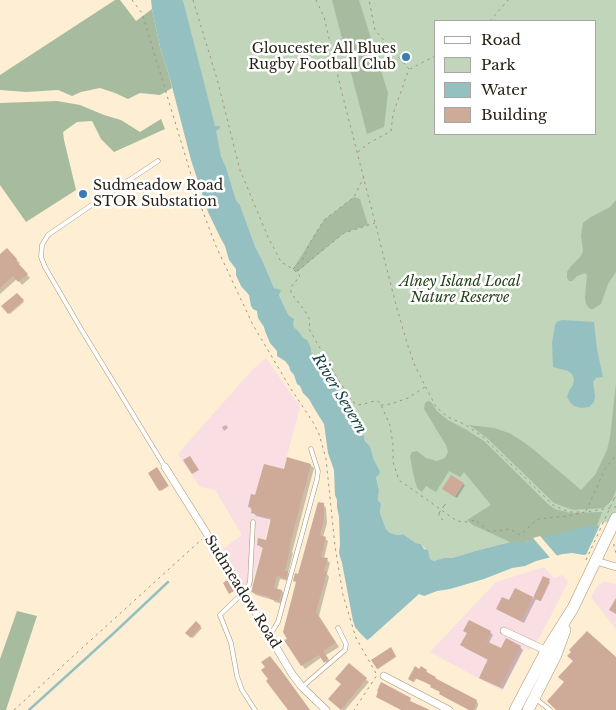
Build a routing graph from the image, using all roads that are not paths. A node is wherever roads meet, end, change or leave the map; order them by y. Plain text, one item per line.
1 (158, 161) dead end
2 (311, 449) dead end
3 (165, 467) joint
4 (616, 518) edge
5 (253, 522) dead end
6 (593, 560) junction
7 (616, 567) edge
8 (244, 593) junction
9 (338, 628) dead end
10 (504, 631) dead end
11 (269, 636) junction
12 (551, 653) junction
13 (384, 676) dead end
14 (302, 687) junction
15 (529, 696) junction
16 (255, 710) edge
17 (326, 710) edge
18 (449, 710) edge
19 (515, 710) edge
20 (528, 710) edge
21 (550, 710) edge

1 - 3 lane
2 - 11 lane
3 - 8 street, Sudmeadow Road
4 - 6 main road
5 - 8 lane
6 - 7 street
6 - 12 main road
8 - 11 street, Sudmeadow Road
8 - 16 lane
9 - 14 lane
10 - 12 street
11 - 14 street, Sudmeadow Road
12 - 15 main road
13 - 18 street
14 - 17 street, Sudmeadow Road
15 - 19 main road
15 - 20 main road
15 - 21 lane

